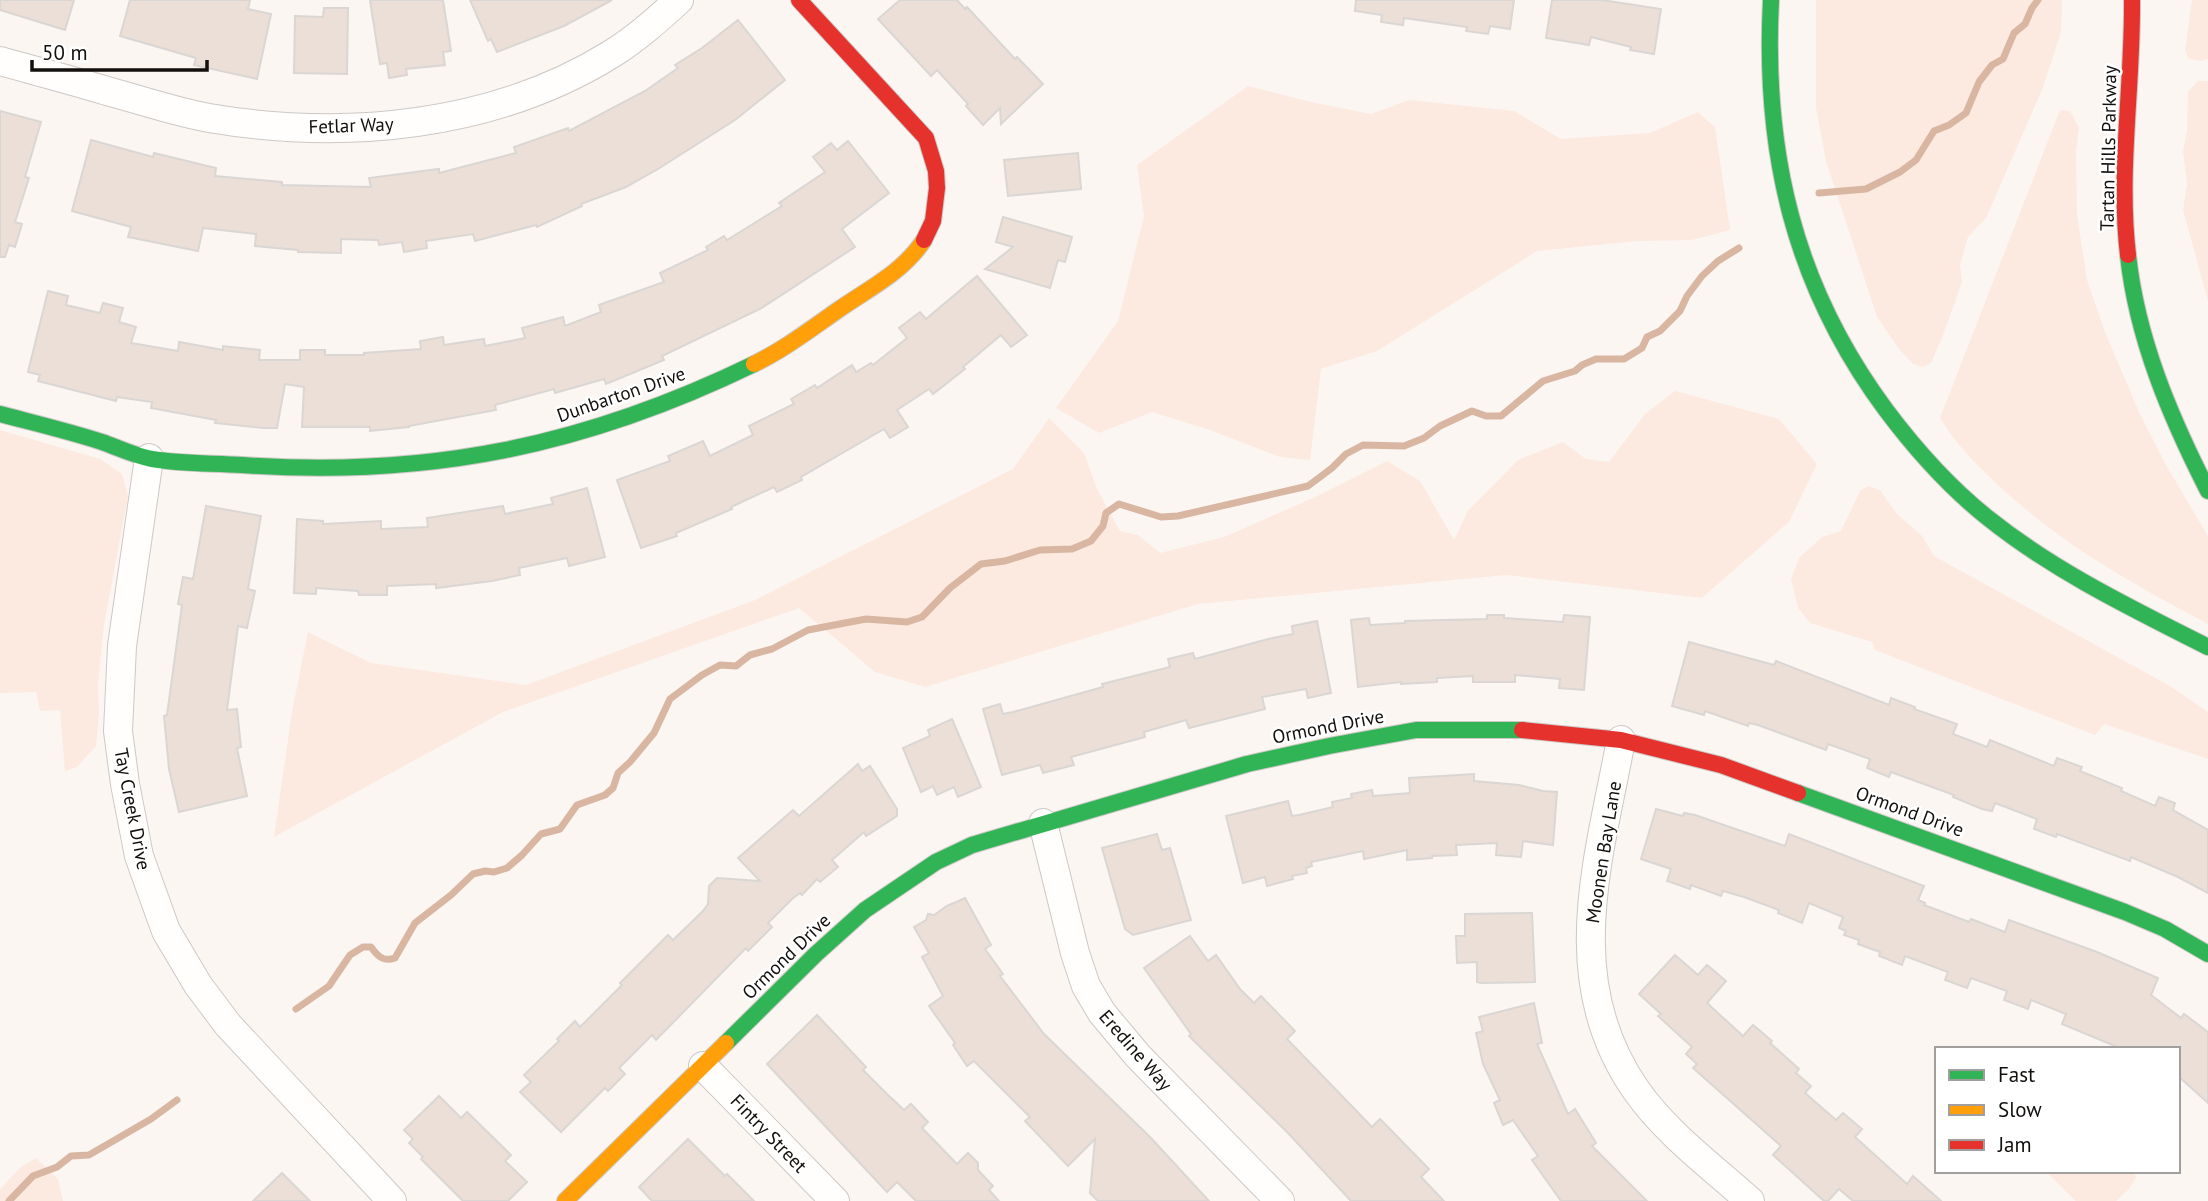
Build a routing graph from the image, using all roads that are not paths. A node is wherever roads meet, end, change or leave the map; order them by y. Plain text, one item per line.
1 (679, 0) edge
2 (799, 0) edge
3 (1771, 0) edge
4 (2132, 0) edge
5 (0, 61) edge
6 (0, 414) edge
7 (149, 458) junction
8 (2208, 491) edge
9 (2208, 647) edge
10 (1621, 740) junction
11 (1043, 822) junction
12 (2208, 954) edge
13 (703, 1066) junction
14 (392, 1201) edge
15 (565, 1201) edge
16 (835, 1201) edge
17 (1280, 1201) edge
18 (1750, 1201) edge

1 - 5 street, Fetlar Way
2 - 7 street, Dunbarton Drive
3 - 9 street
4 - 8 street, Tartan Hills Parkway
6 - 7 street, Dunbarton Drive
7 - 14 street, Tay Creek Drive
10 - 11 street, Ormond Drive
10 - 12 street, Ormond Drive
10 - 18 street, Moonen Bay Lane
11 - 13 street, Ormond Drive
11 - 17 street, Eredine Way
13 - 15 street, Ormond Drive
13 - 16 street, Fintry Street

